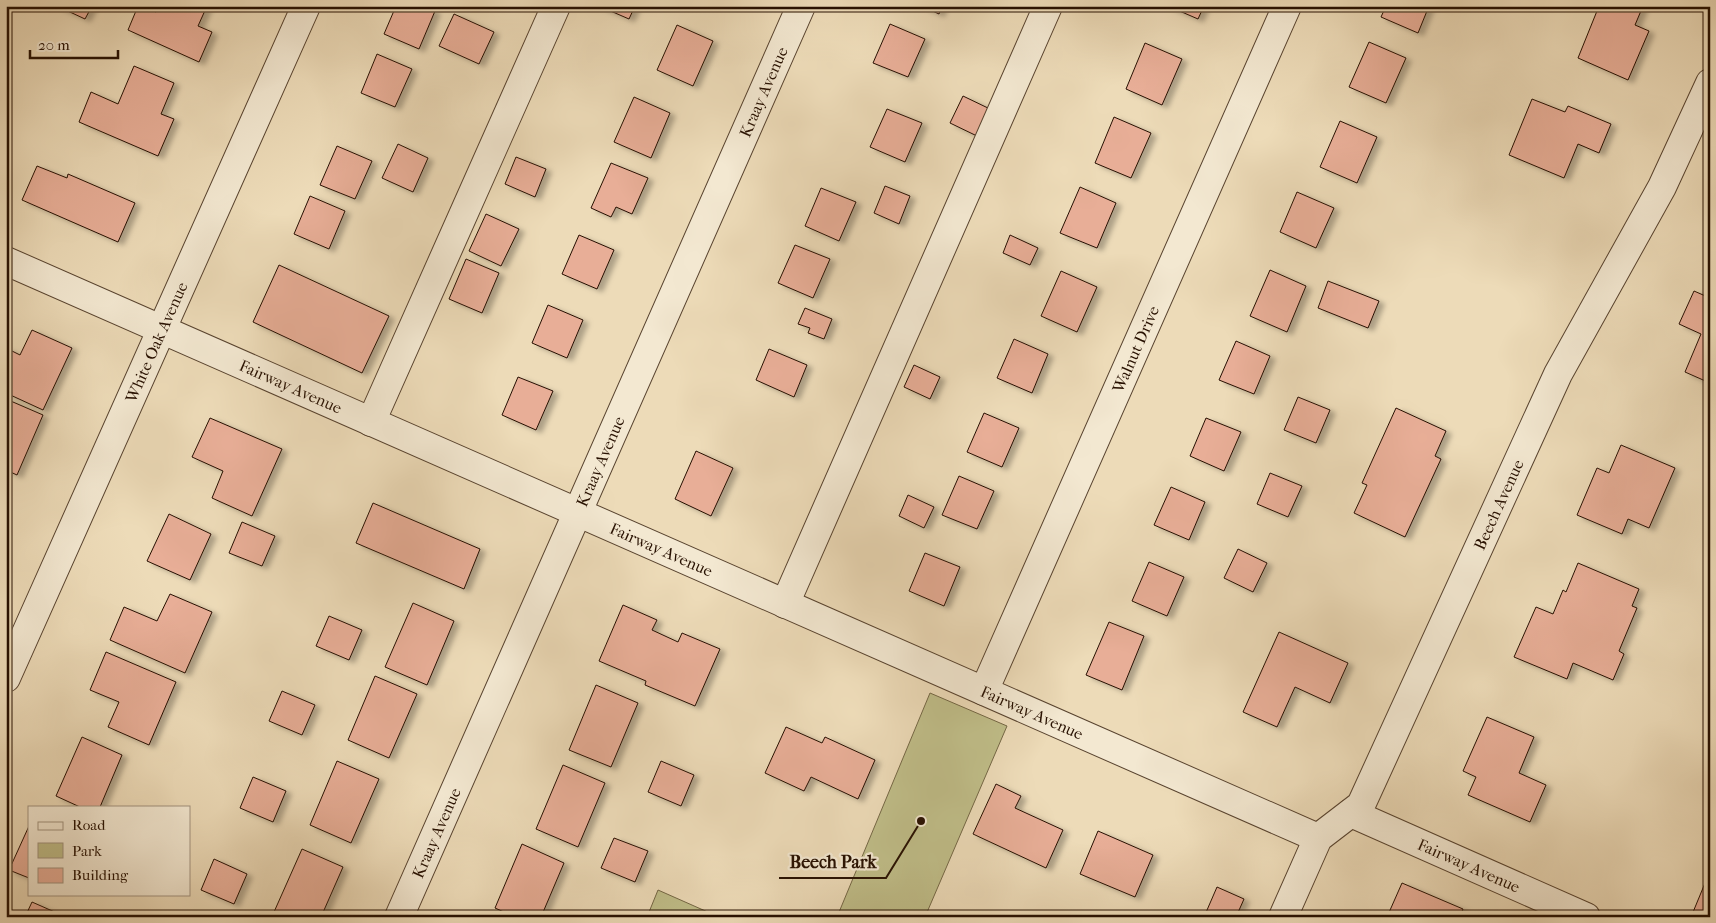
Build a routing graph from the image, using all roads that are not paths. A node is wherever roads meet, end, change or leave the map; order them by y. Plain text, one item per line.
1 (306, 6) edge
2 (556, 6) edge
3 (801, 6) edge
4 (1048, 6) edge
5 (1287, 6) edge
6 (1710, 83) edge
7 (6, 261) edge
8 (161, 329) junction
9 (372, 422) junction
10 (577, 512) junction
11 (785, 604) junction
12 (6, 678) edge
13 (984, 691) junction
14 (1351, 813) junction
15 (1318, 838) junction
16 (400, 917) edge
17 (1284, 917) edge
18 (1586, 917) edge

1 - 8 street, White Oak Avenue
2 - 9 street
3 - 10 street, Kraay Avenue
4 - 11 street
5 - 13 street, Walnut Drive
6 - 14 street, Beech Avenue
7 - 8 street, Fairway Avenue
8 - 9 street, Fairway Avenue
8 - 12 street, White Oak Avenue
9 - 10 street, Fairway Avenue
10 - 11 street, Fairway Avenue
10 - 16 street, Kraay Avenue
11 - 13 street, Fairway Avenue
13 - 15 street, Fairway Avenue
14 - 15 street, Beech Avenue
14 - 18 street, Fairway Avenue
15 - 17 street, Beech Avenue

